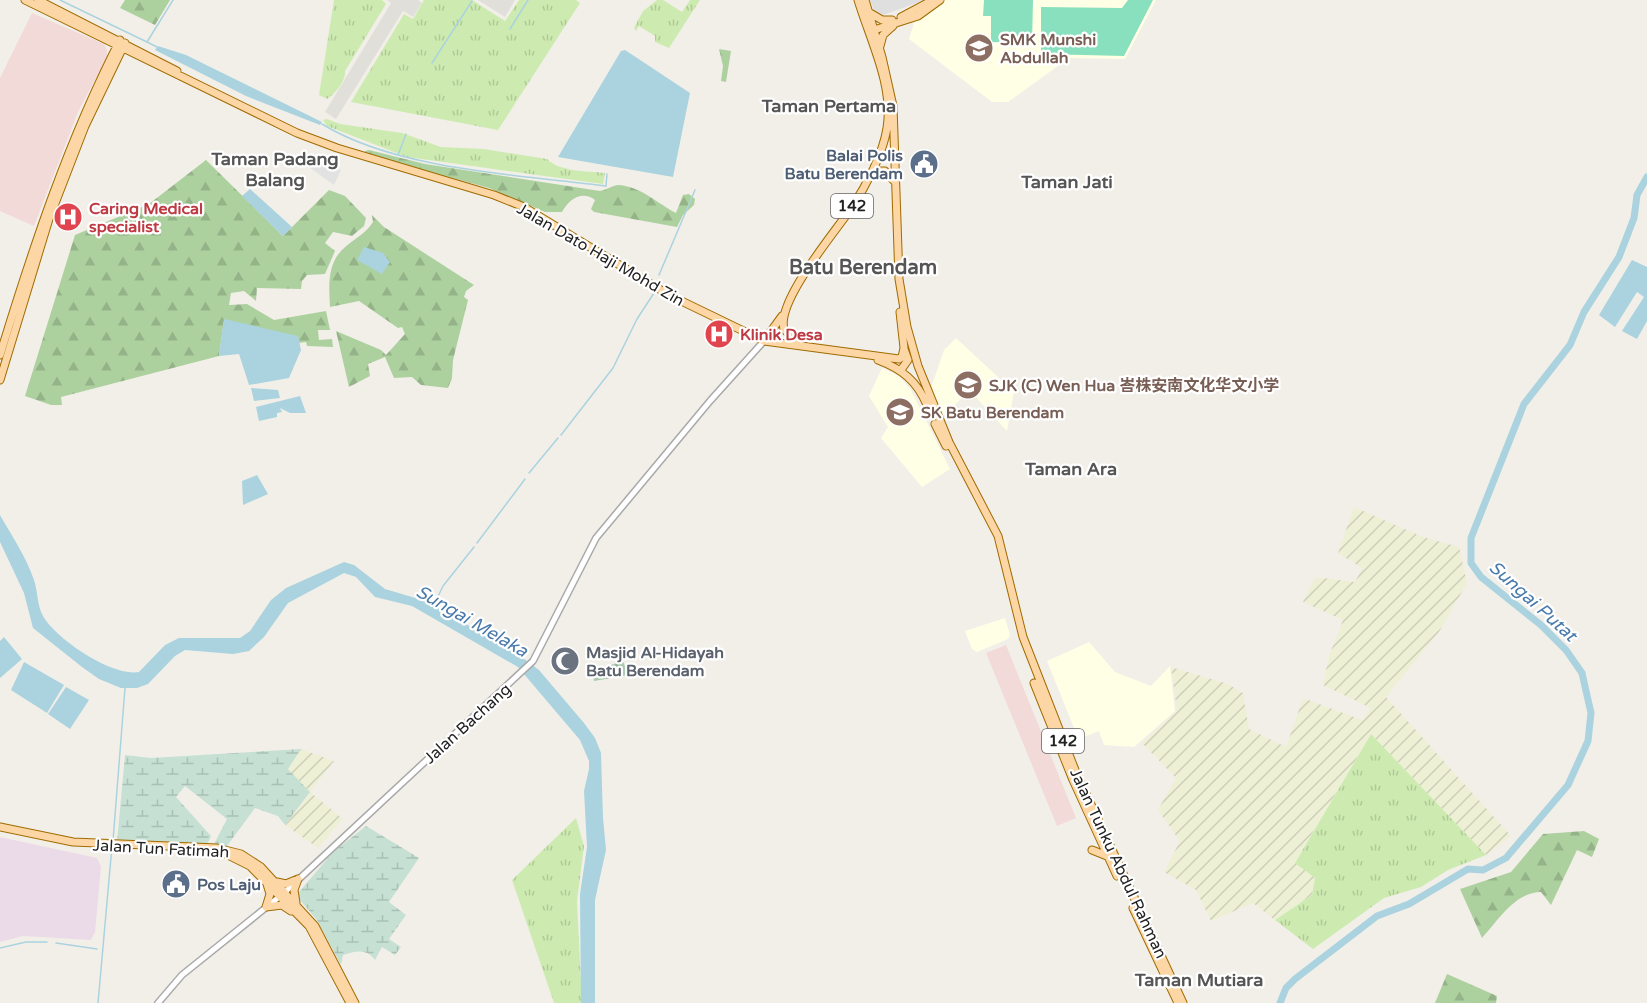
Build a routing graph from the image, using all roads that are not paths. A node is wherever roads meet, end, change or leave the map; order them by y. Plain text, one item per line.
1 (25, 0) edge
2 (38, 0) edge
3 (858, 0) edge
4 (865, 0) edge
5 (933, 0) edge
6 (940, 0) edge
7 (868, 11) junction
8 (893, 22) junction
9 (871, 29) junction
10 (105, 38) junction
11 (121, 44) junction
12 (880, 48) junction
13 (140, 56) junction
14 (113, 63) junction
15 (199, 85) junction
16 (867, 179) junction
17 (895, 182) junction
18 (899, 279) junction
19 (785, 310) junction
20 (764, 341) junction
21 (807, 346) junction
22 (904, 348) junction
23 (865, 354) junction
24 (0, 356) edge
25 (901, 370) junction
26 (0, 380) edge
27 (0, 829) edge
28 (1092, 850) dead end
29 (1109, 858) junction
30 (266, 877) junction
31 (298, 879) junction
32 (283, 894) junction
33 (266, 907) junction
34 (300, 908) junction
35 (304, 920) junction
36 (158, 1003) edge
37 (350, 1003) edge
38 (355, 1003) edge
39 (1178, 1003) edge
40 (1183, 1003) edge

1 - 10 main road
2 - 11 main road
3 - 9 main road, Jalan Tunku Abdul Rahman / 142
4 - 7 main road, Jalan Tunku Abdul Rahman / 142
5 - 8 main road
6 - 8 main road
7 - 8 main road
7 - 9 main road, Jalan Tunku Abdul Rahman / 142
8 - 9 main road
8 - 12 main road
9 - 12 main road, Jalan Tunku Abdul Rahman / 142
9 - 16 main road, Jalan Tunku Abdul Rahman / 142
10 - 11 main road
10 - 14 main road
11 - 13 main road
11 - 14 main road
11 - 15 main road
12 - 17 main road, Jalan Tunku Abdul Rahman / 142
13 - 14 main road
13 - 15 main road
14 - 24 main road
14 - 26 main road
15 - 20 main road, Jalan Dato Haji Mohd Zin
16 - 17 main road
16 - 19 main road, 142
17 - 18 main road, Jalan Tunku Abdul Rahman / 142
18 - 22 main road
18 - 40 main road, Jalan Tunku Abdul Rahman / 142
19 - 20 main road, Jalan Bachang / 142
19 - 21 main road
20 - 21 main road, Jalan Dato Haji Mohd Zin
20 - 31 street, Jalan Bachang
21 - 23 main road, Jalan Dato Haji Mohd Zin
22 - 23 main road, Jalan Dato Haji Mohd Zin
22 - 25 main road
23 - 25 main road
25 - 29 main road, Jalan Tunku Abdul Rahman / 142
27 - 30 main road, Jalan Tun Fatimah
28 - 29 main road
29 - 39 main road, Jalan Tunku Abdul Rahman / 142
30 - 31 main road
30 - 32 main road, Jalan Tun Fatimah
30 - 33 main road
31 - 32 street, Jalan Bachang
31 - 34 main road
32 - 33 street, Jalan Bachang
32 - 34 main road, Jalan Tun Fatimah
32 - 35 main road, Jalan Tun Fatimah
33 - 35 main road
33 - 36 street, Jalan Bachang
34 - 38 main road, Jalan Tun Fatimah
35 - 37 main road, Jalan Tun Fatimah

